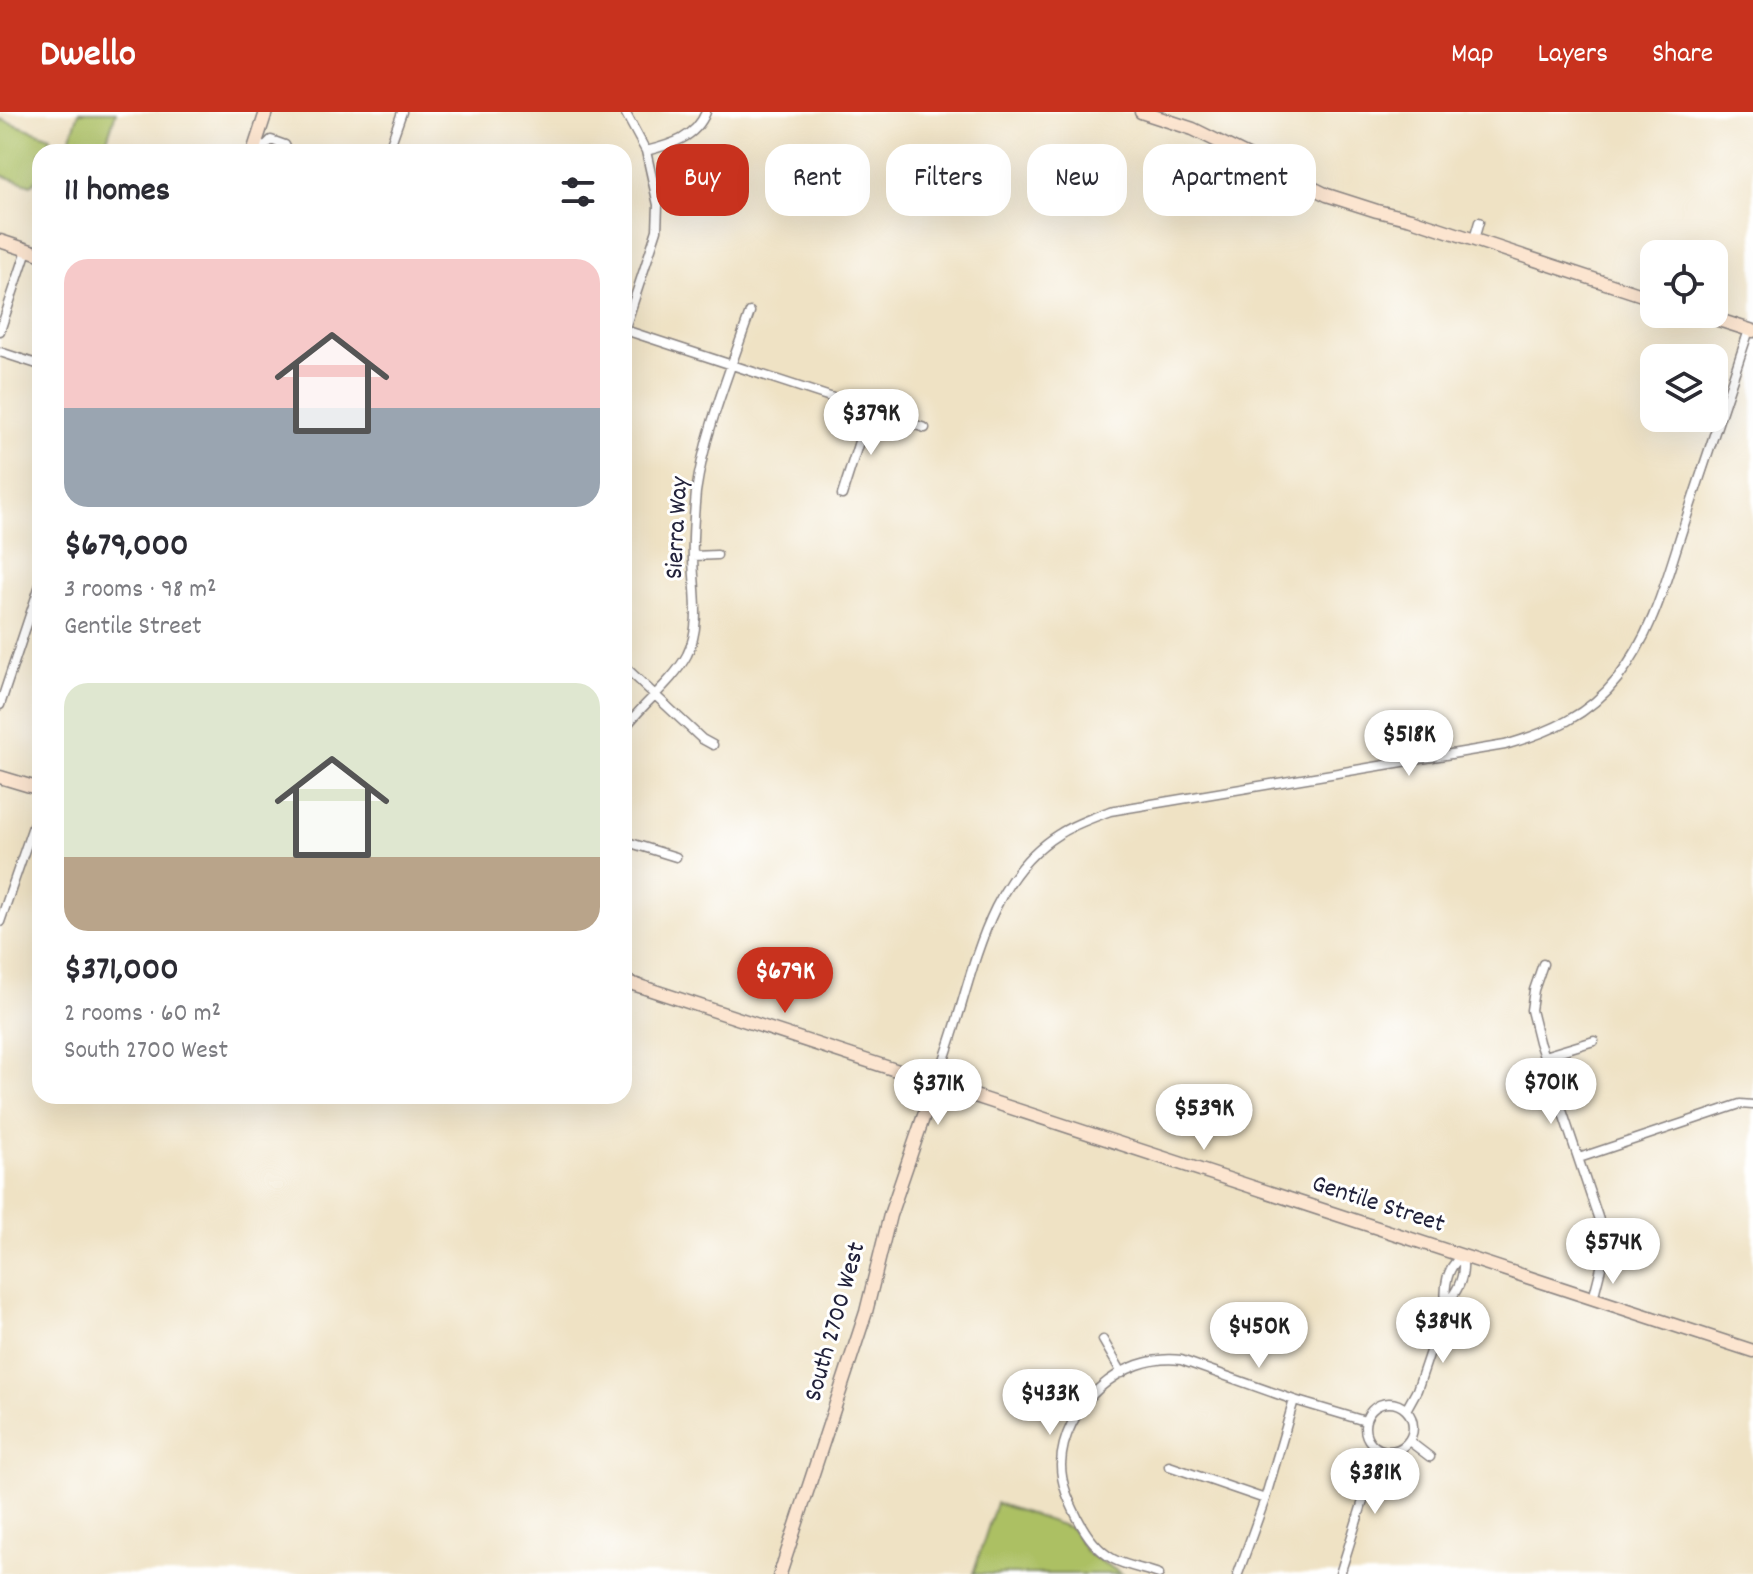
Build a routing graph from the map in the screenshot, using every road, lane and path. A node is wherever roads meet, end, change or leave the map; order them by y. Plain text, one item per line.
1 (266, 112) edge
2 (402, 112) edge
3 (625, 112) edge
4 (706, 112) edge
5 (1141, 112) edge
6 (261, 144) edge
7 (391, 144) edge
8 (646, 151) junction
9 (1479, 222) dead end
10 (1474, 239) junction
11 (0, 241) edge
12 (27, 250) junction
13 (32, 252) edge
14 (1640, 294) edge
15 (632, 307) edge
16 (750, 312) dead end
17 (1728, 323) edge
18 (0, 331) edge
19 (1751, 331) edge
20 (632, 334) edge
21 (0, 352) edge
22 (32, 362) edge
23 (732, 365) junction
24 (869, 410) junction
25 (925, 428) dead end
26 (842, 495) dead end
27 (717, 555) dead end
28 (693, 556) junction
29 (32, 609) edge
30 (632, 674) edge
31 (654, 695) junction
32 (0, 705) edge
33 (632, 720) edge
34 (713, 745) dead end
35 (0, 777) edge
36 (32, 787) edge
37 (32, 829) edge
38 (632, 843) edge
39 (676, 857) dead end
40 (0, 922) edge
41 (1543, 964) dead end
42 (632, 984) edge
43 (1594, 1041) dead end
44 (1544, 1056) junction
45 (935, 1083) junction
46 (1753, 1105) edge
47 (1579, 1158) junction
48 (1462, 1256) junction
49 (1593, 1299) junction
50 (1103, 1340) dead end
51 (1753, 1351) edge
52 (1122, 1373) junction
53 (1294, 1400) junction
54 (1406, 1410) junction
55 (1365, 1421) junction
56 (1409, 1441) junction
57 (1379, 1450) junction
58 (1430, 1457) dead end
59 (1169, 1466) dead end
60 (1265, 1499) junction
61 (780, 1574) edge
62 (1159, 1574) edge
63 (1238, 1574) edge
64 (1340, 1574) edge

1 - 6 main road
2 - 7 street
3 - 8 street
4 - 8 street
5 - 10 main road
8 - 15 street
9 - 10 street
10 - 14 main road
11 - 12 main road
12 - 13 main road
12 - 18 street
16 - 23 street, Sierra Way
17 - 19 main road
19 - 45 street
20 - 23 street
21 - 22 street
23 - 24 street
23 - 28 street, Sierra Way
24 - 25 street
24 - 26 street
27 - 28 street
28 - 31 street, Sierra Way
29 - 32 street
30 - 31 street
31 - 33 street, Sierra Way
31 - 34 street
35 - 36 main road
37 - 40 street
38 - 39 street
41 - 44 street
42 - 45 main road, Gentile Street
43 - 44 street
44 - 47 street
45 - 48 main road, Gentile Street
45 - 61 main road, South 2700 West
46 - 47 street
47 - 49 street
48 - 49 main road, Gentile Street
48 - 54 street
49 - 51 main road, Gentile Street
50 - 52 street
52 - 53 street
52 - 62 street
53 - 55 street
53 - 60 street
54 - 55 street
54 - 56 street
55 - 57 street
56 - 57 street
56 - 58 street
57 - 64 street
59 - 60 street
60 - 63 street

